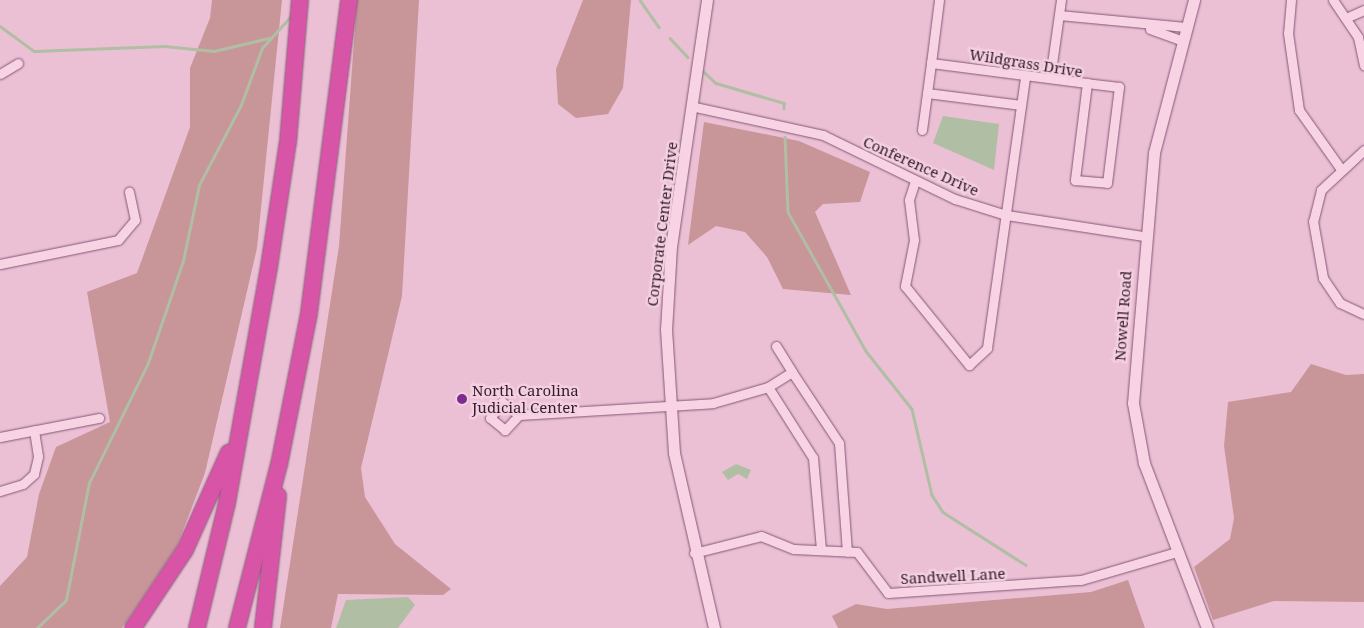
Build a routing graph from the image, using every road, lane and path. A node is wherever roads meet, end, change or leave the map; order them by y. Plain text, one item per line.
1 (300, 0) edge
2 (349, 0) edge
3 (707, 0) edge
4 (939, 0) edge
5 (1061, 0) edge
6 (1194, 0) edge
7 (1291, 0) edge
8 (1333, 0) edge
9 (1364, 10) edge
10 (1059, 15) junction
11 (1348, 17) junction
12 (1138, 26) junction
13 (1185, 27) junction
14 (1181, 40) junction
15 (930, 62) junction
16 (18, 63) dead end
17 (1364, 65) edge
18 (0, 74) edge
19 (1025, 76) junction
20 (1050, 78) junction
21 (1087, 84) junction
22 (927, 93) junction
23 (1021, 105) junction
24 (691, 106) junction
25 (922, 130) dead end
26 (1364, 150) edge
27 (1340, 168) junction
28 (915, 181) junction
29 (129, 192) dead end
30 (1006, 215) junction
31 (1144, 236) junction
32 (0, 264) edge
33 (1364, 314) edge
34 (776, 346) dead end
35 (792, 372) junction
36 (768, 387) junction
37 (668, 404) junction
38 (519, 416) dead end
39 (98, 418) dead end
40 (240, 425) junction
41 (34, 430) junction
42 (0, 437) edge
43 (279, 465) junction
44 (0, 491) edge
45 (821, 550) junction
46 (847, 552) junction
47 (1177, 552) junction
48 (694, 553) junction
49 (133, 628) edge
50 (197, 628) edge
51 (237, 628) edge
52 (263, 628) edge
53 (714, 628) edge
54 (1207, 628) edge

1 - 40 highway
2 - 43 highway
3 - 24 street, Corporate Center Drive
4 - 15 street
5 - 10 street
6 - 13 street, Nowell Road
7 - 27 street
8 - 11 street
9 - 11 street
10 - 12 street
10 - 20 street
11 - 17 street
12 - 13 street
12 - 14 street
13 - 14 street, Nowell Road
14 - 31 street, Nowell Road
15 - 19 street, Wildgrass Drive
15 - 22 street
16 - 18 street
19 - 20 street, Wildgrass Drive
19 - 23 street
20 - 21 street, Wildgrass Drive
21 - 21 street, Wildgrass Drive
22 - 23 street
22 - 25 street
23 - 30 street
24 - 28 street, Conference Drive
24 - 37 street, Corporate Center Drive
26 - 27 street
27 - 33 street
28 - 30 street, Conference Drive
28 - 30 street
29 - 32 street
30 - 31 street, Conference Drive
31 - 47 street, Nowell Road
34 - 35 street
35 - 36 street
35 - 46 street
36 - 37 street
36 - 45 street
37 - 38 street
37 - 48 street, Corporate Center Drive
39 - 41 street
40 - 49 highway
40 - 50 highway
41 - 42 street
41 - 44 street
43 - 51 highway
43 - 52 highway
45 - 46 street, Sandwell Lane
45 - 48 street, Sandwell Lane
46 - 47 street, Sandwell Lane
47 - 54 street, Nowell Road
48 - 53 street, Corporate Center Drive

